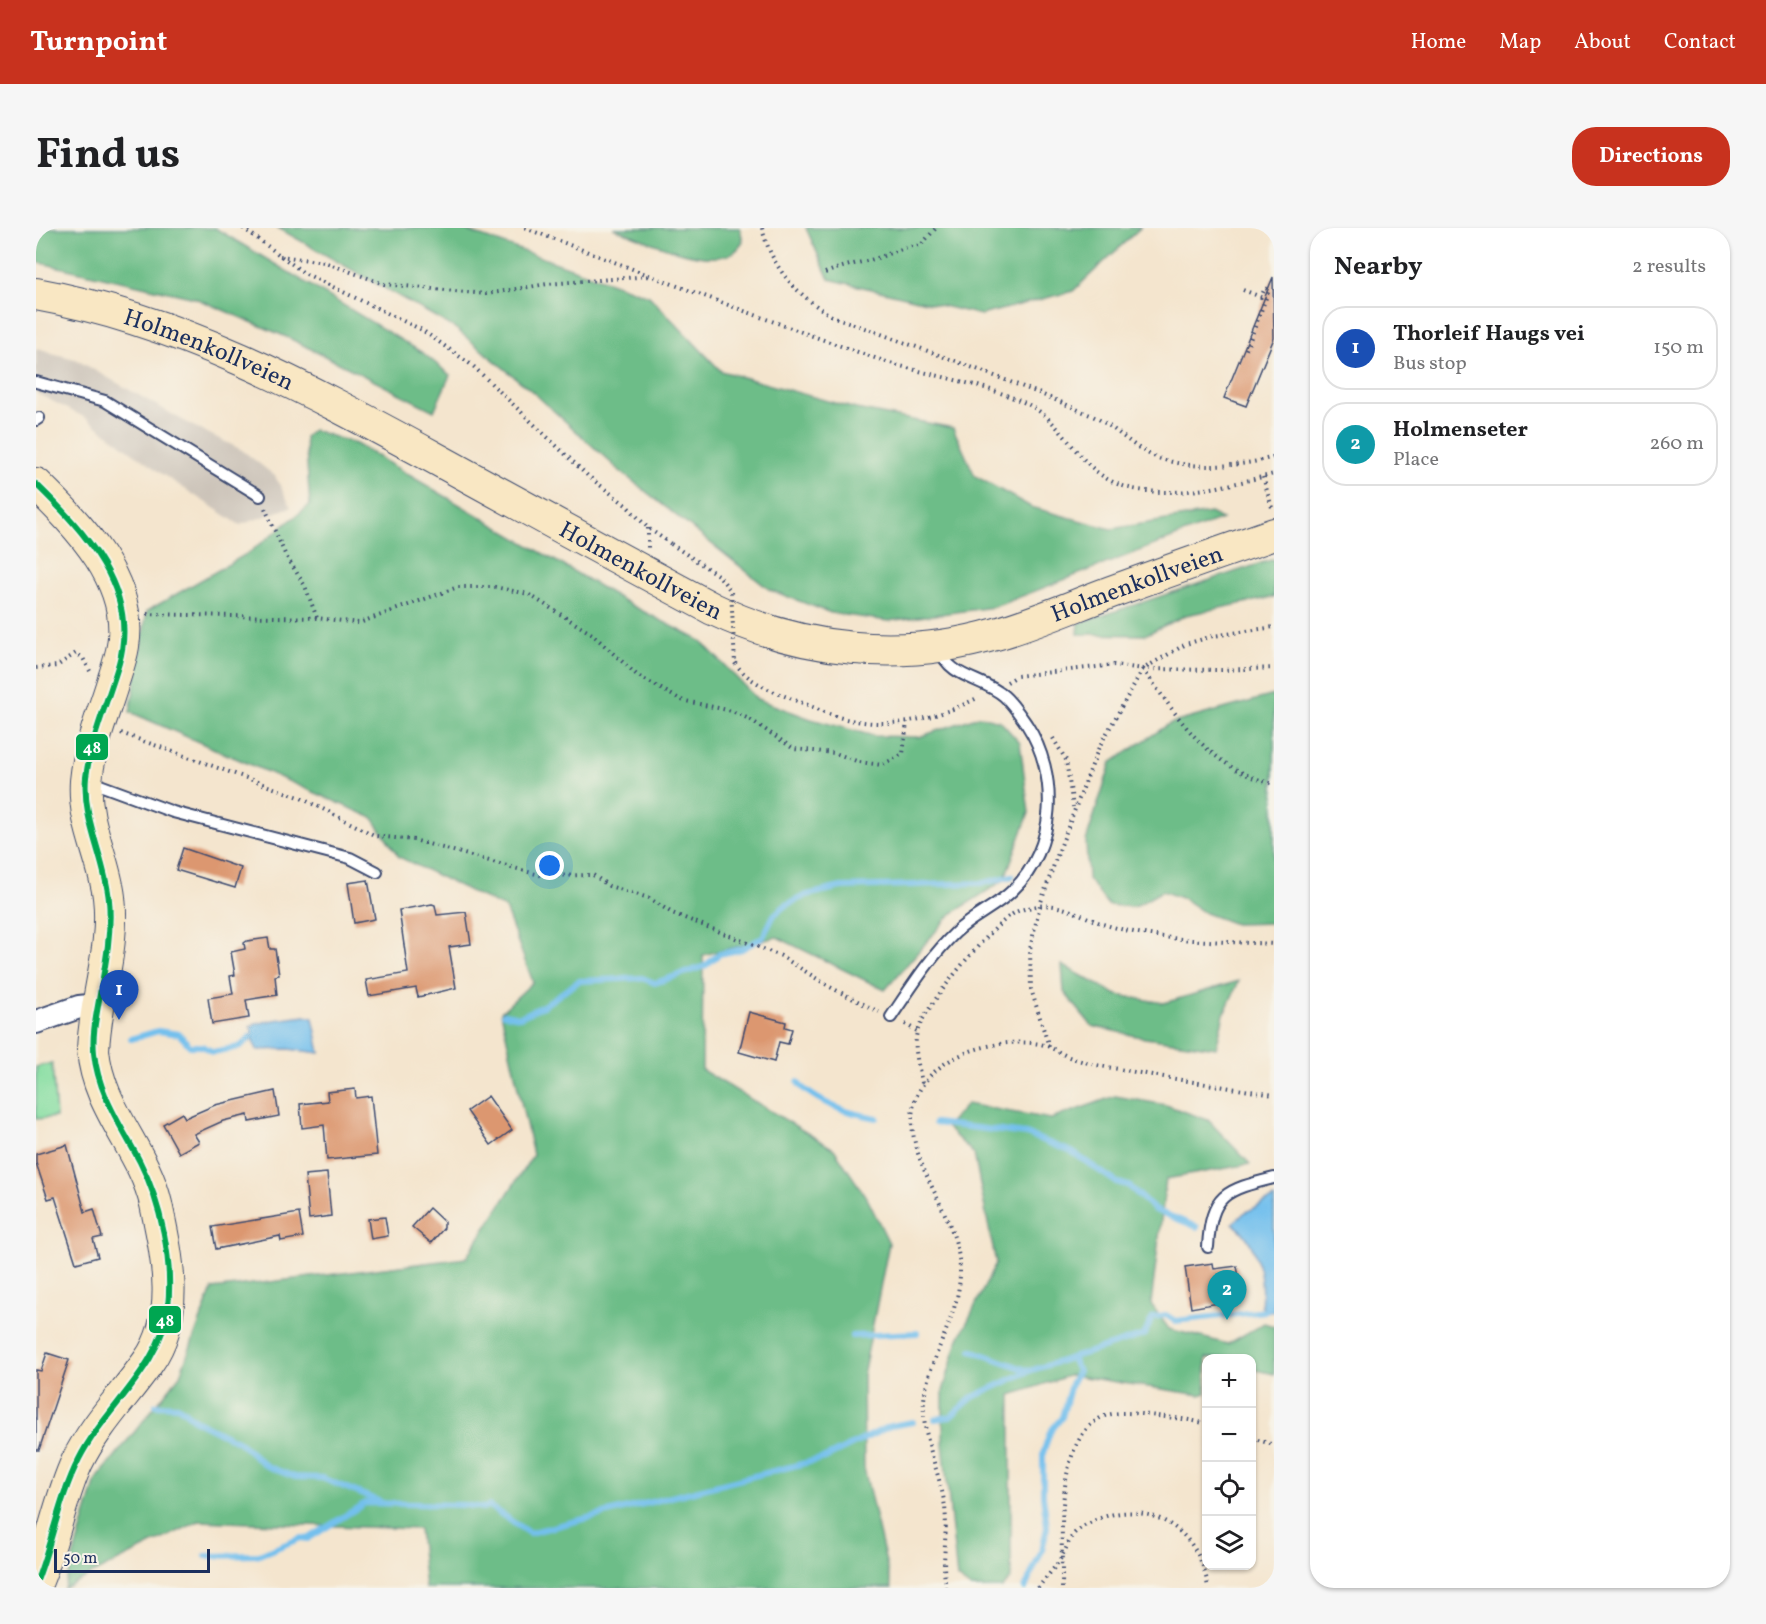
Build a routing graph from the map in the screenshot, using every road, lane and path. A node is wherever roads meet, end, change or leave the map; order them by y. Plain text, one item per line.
1 (243, 228) edge
2 (525, 228) edge
3 (762, 228) edge
4 (936, 228) edge
5 (280, 256) junction
6 (825, 273) dead end
7 (652, 276) junction
8 (1243, 290) dead end
9 (36, 294) edge
10 (1245, 353) dead end
11 (36, 382) edge
12 (1274, 457) edge
13 (1274, 474) edge
14 (1263, 477) junction
15 (36, 484) edge
16 (260, 496) joint
17 (1274, 515) edge
18 (1274, 534) edge
19 (122, 615) junction
20 (317, 618) junction
21 (1274, 627) edge
22 (939, 646) junction
23 (36, 668) edge
24 (1274, 668) edge
25 (1143, 669) junction
26 (994, 689) junction
27 (102, 713) junction
28 (907, 723) junction
29 (86, 780) junction
30 (1274, 784) edge
31 (377, 872) dead end
32 (1040, 905) junction
33 (1274, 944) edge
34 (98, 1005) junction
35 (891, 1017) junction
36 (36, 1022) edge
37 (917, 1031) junction
38 (1049, 1047) junction
39 (922, 1083) junction
40 (1274, 1095) edge
41 (1274, 1178) edge
42 (1208, 1247) dead end
43 (1202, 1423) edge
44 (1256, 1440) edge
45 (1274, 1445) edge
46 (43, 1544) edge
47 (1063, 1555) junction
48 (36, 1583) edge
49 (946, 1588) edge
50 (1038, 1588) edge
51 (1062, 1588) edge
52 (1208, 1588) edge

1 - 5 path
2 - 7 path
3 - 12 path
4 - 6 path
5 - 7 path
5 - 28 path, bridge
7 - 14 path
8 - 10 path
9 - 22 main road, Holmenkollveien
11 - 16 lane
13 - 14 path
14 - 17 path
15 - 19 main road
16 - 20 path
18 - 22 main road, Holmenkollveien
19 - 20 path
19 - 27 main road
20 - 28 path
21 - 25 path
22 - 26 lane
23 - 27 path
24 - 25 path
25 - 26 path
25 - 30 path
25 - 32 path
26 - 28 path
26 - 35 lane
27 - 29 main road
27 - 35 path
29 - 31 lane
29 - 34 main road
32 - 33 path
32 - 37 path
32 - 38 path
34 - 36 street
34 - 46 main road
35 - 37 path
37 - 39 path
38 - 39 path
38 - 40 path
39 - 49 path
41 - 42 lane
43 - 47 path
44 - 45 path
46 - 48 main road
47 - 50 path
47 - 51 path
47 - 52 path

